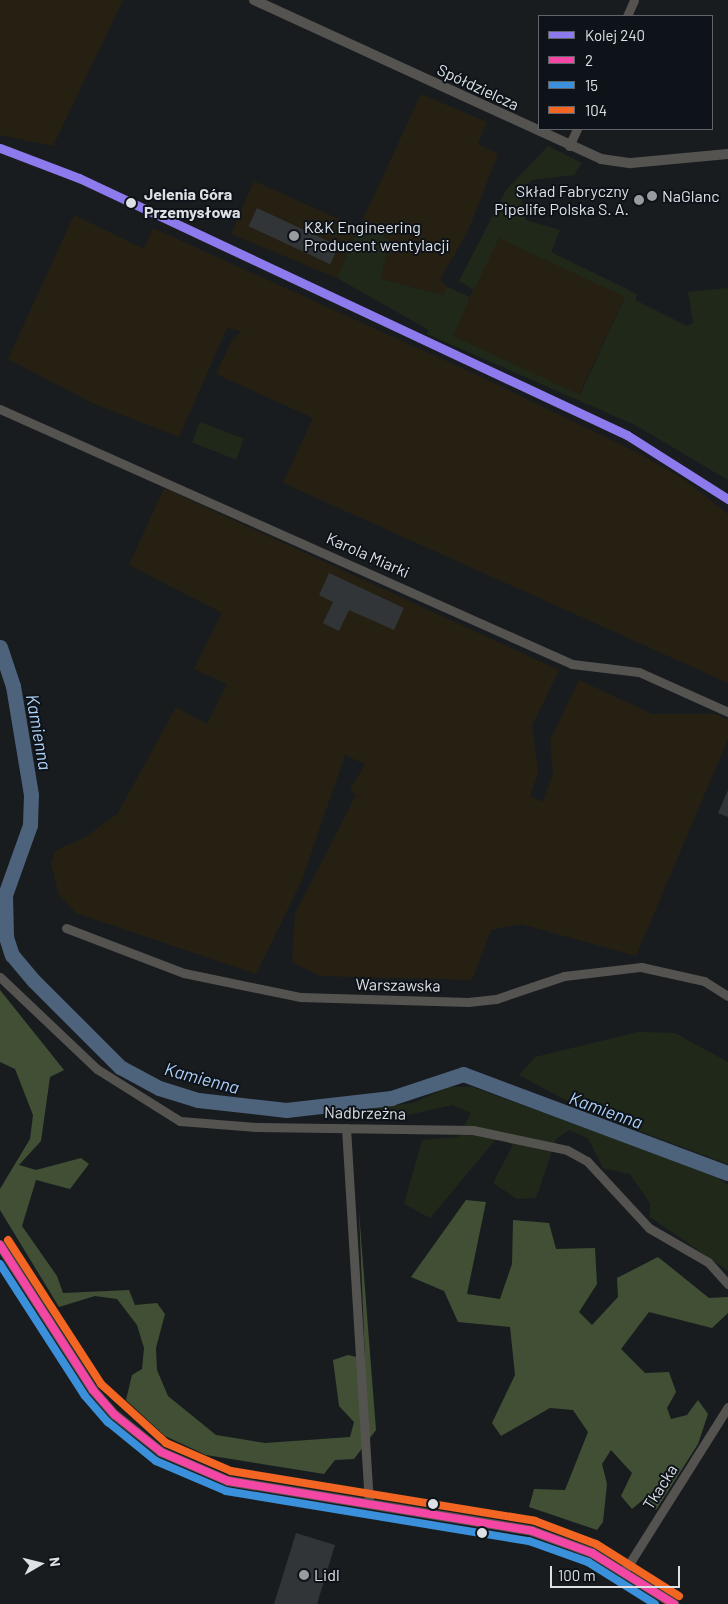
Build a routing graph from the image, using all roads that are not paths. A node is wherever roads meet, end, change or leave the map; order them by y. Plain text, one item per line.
1 (254, 0) edge
2 (634, 0) edge
3 (627, 15) edge
4 (577, 130) edge
5 (569, 146) junction
6 (728, 154) edge
7 (0, 409) edge
8 (728, 712) edge
9 (66, 928) dead end
10 (0, 977) edge
11 (728, 996) edge
12 (346, 1128) junction
13 (0, 1245) edge
14 (728, 1284) edge
15 (728, 1407) edge
16 (725, 1419) edge
17 (369, 1504) junction
18 (624, 1572) junction
19 (674, 1604) edge

1 - 5 street, Spółdzielcza
2 - 3 street
4 - 5 street
5 - 6 street, Spółdzielcza
7 - 8 street, Karola Miarki
9 - 11 street, Warszawska
10 - 12 street, Nadbrzeżna
12 - 14 street, Nadbrzeżna
12 - 17 street
13 - 17 street
15 - 16 street, Tkacka
16 - 18 street, Tkacka
17 - 18 street
18 - 19 street

